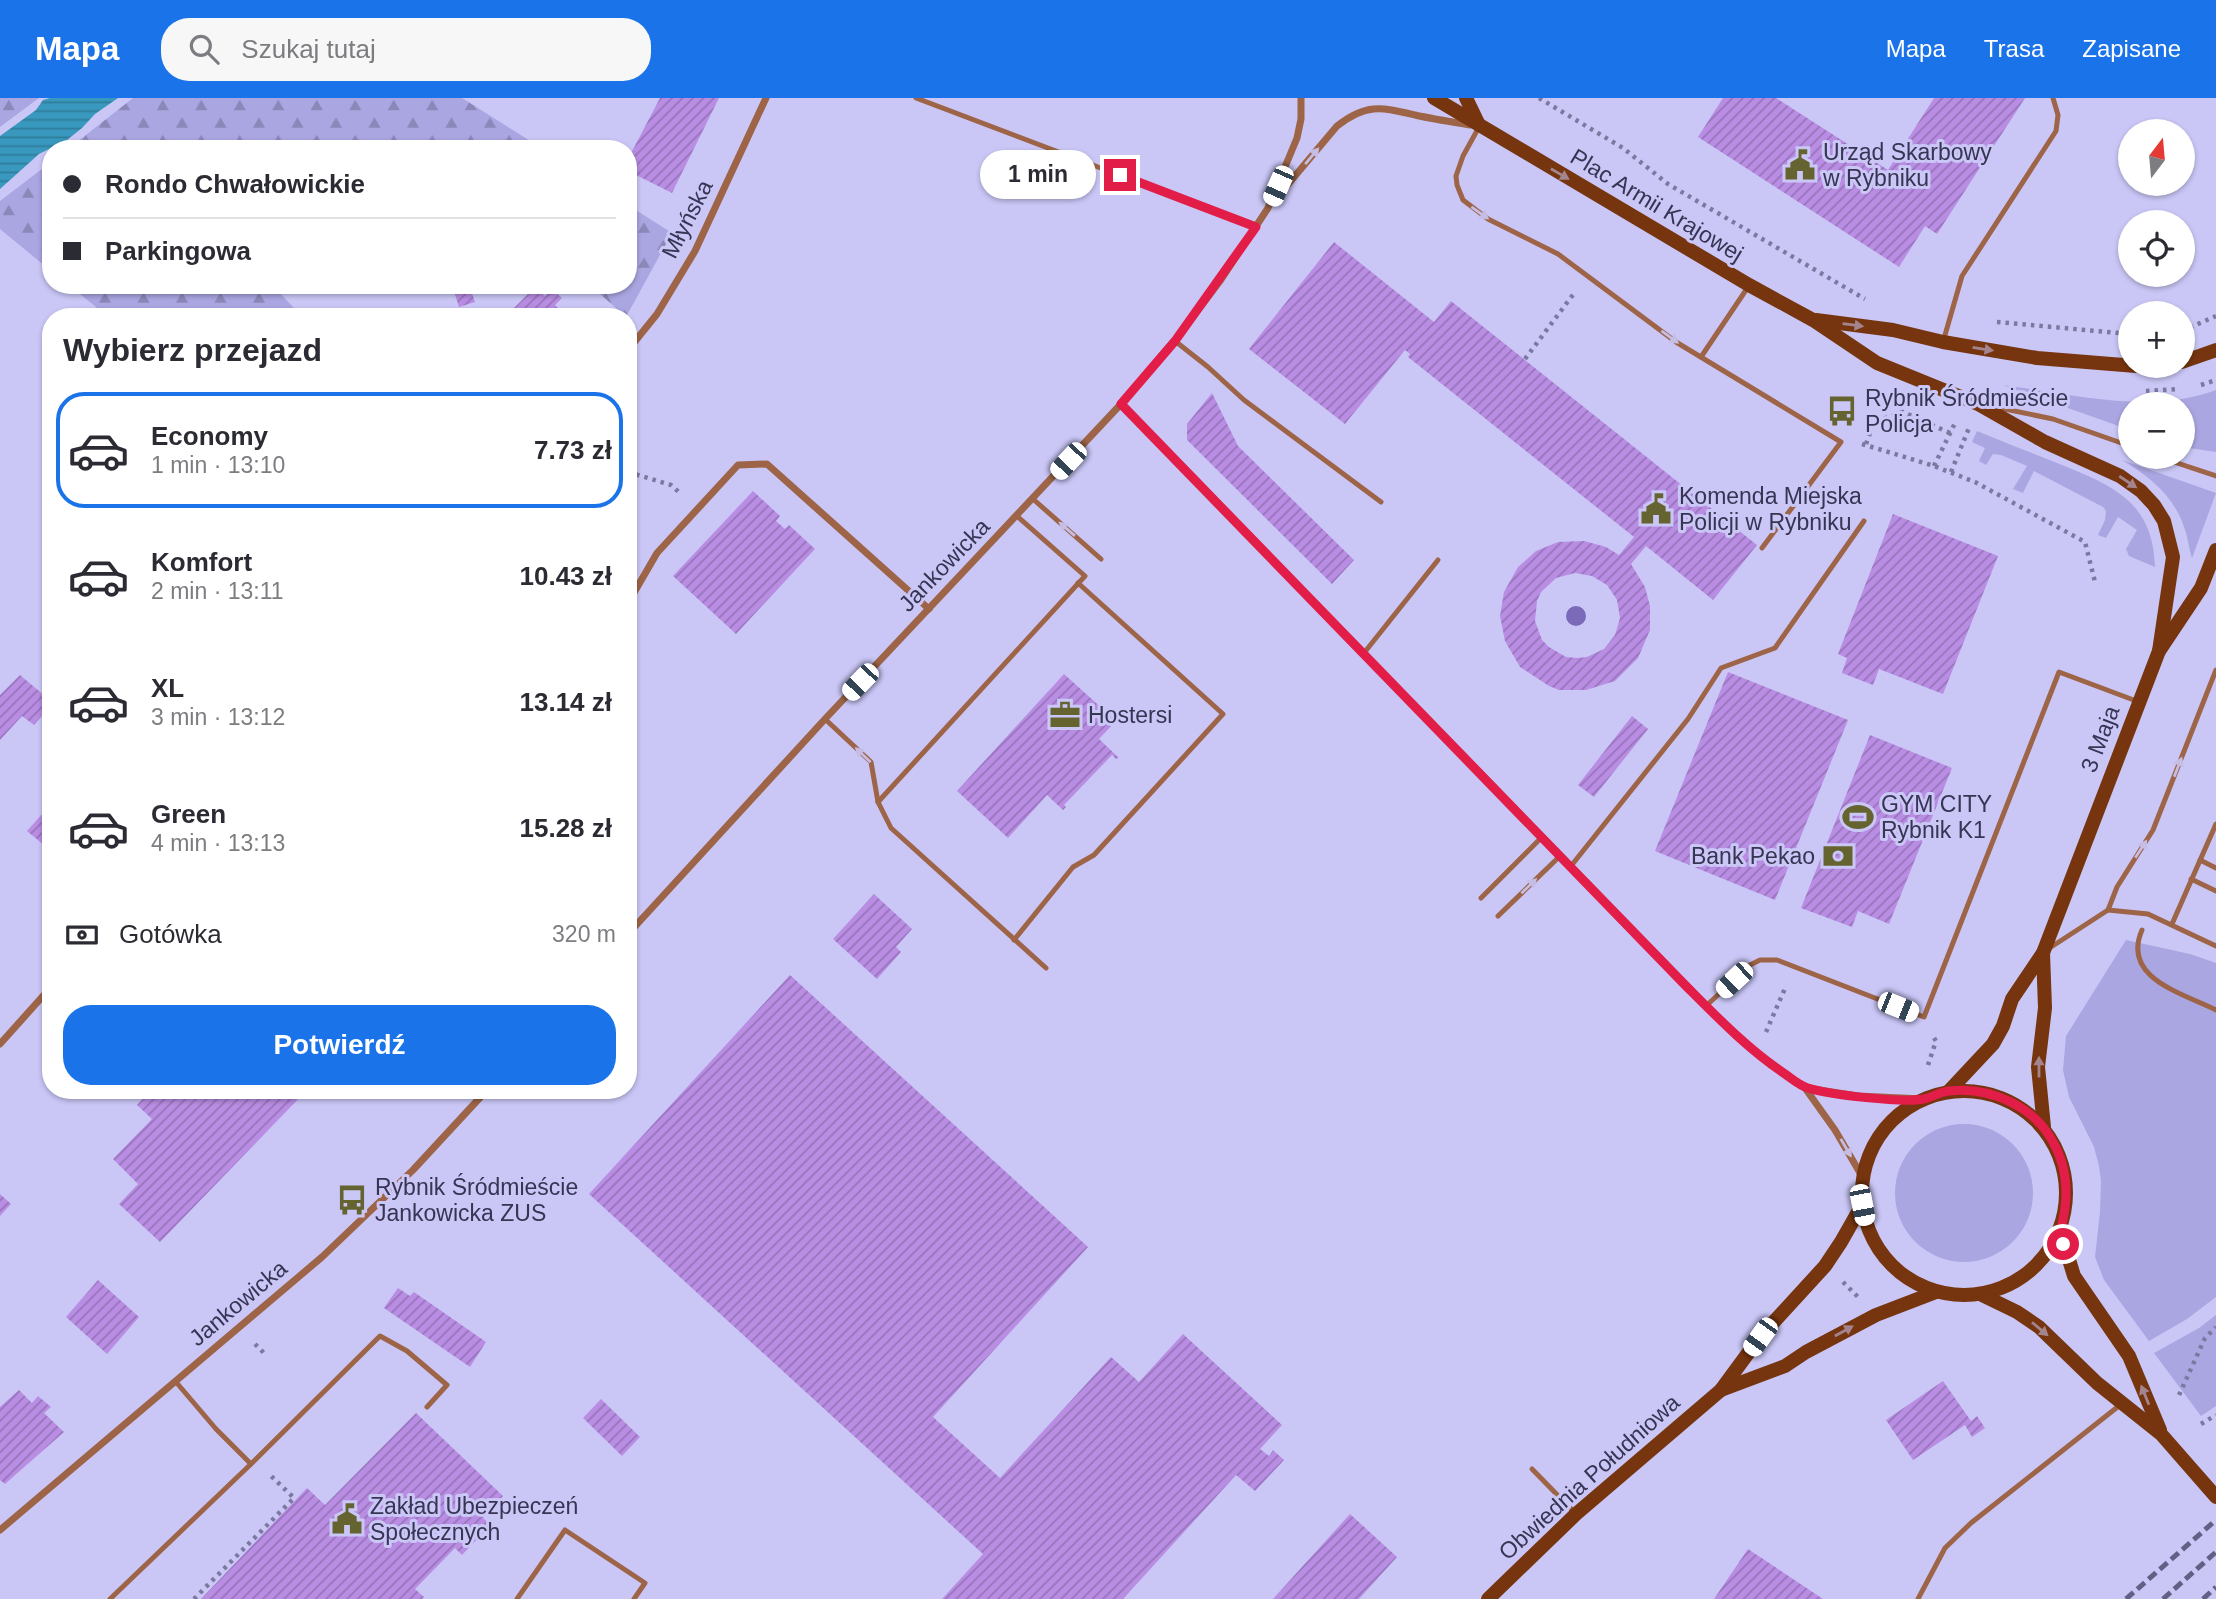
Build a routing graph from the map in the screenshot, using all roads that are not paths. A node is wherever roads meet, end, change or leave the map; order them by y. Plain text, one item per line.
1 (766, 98) edge
2 (916, 98) edge
3 (1301, 98) edge
4 (1434, 98) edge
5 (1466, 98) edge
6 (2053, 98) edge
7 (1480, 127) junction
8 (1268, 208) junction
9 (1256, 227) junction
10 (1749, 285) junction
11 (1813, 320) junction
12 (637, 338) edge
13 (1175, 341) junction
14 (1943, 342) junction
15 (2216, 350) edge
16 (1701, 357) junction
17 (2195, 357) edge
18 (2118, 364) edge
19 (1121, 404) junction
20 (1979, 404) junction
21 (2118, 442) edge
22 (2195, 469) edge
23 (2216, 476) edge
24 (1033, 499) junction
25 (1381, 502) dead end
26 (1017, 516) junction
27 (1864, 521) dead end
28 (1762, 548) dead end
29 (2216, 550) edge
30 (1101, 559) dead end
31 (1438, 560) dead end
32 (1078, 583) junction
33 (637, 587) edge
34 (929, 609) junction
35 (2159, 651) junction
36 (1364, 653) junction
37 (2216, 670) edge
38 (2139, 702) junction
39 (825, 719) junction
40 (878, 802) junction
41 (2216, 824) edge
42 (1542, 837) junction
43 (2208, 842) junction
44 (2216, 845) edge
45 (1560, 856) junction
46 (2200, 860) junction
47 (1570, 866) junction
48 (2216, 868) edge
49 (2191, 879) junction
50 (2216, 891) edge
51 (1481, 898) dead end
52 (2108, 910) junction
53 (1498, 916) dead end
54 (637, 924) edge
55 (2172, 924) junction
56 (2142, 930) dead end
57 (1014, 940) junction
58 (2216, 946) edge
59 (2043, 953) junction
60 (1046, 968) dead end
61 (42, 997) edge
62 (1706, 1006) junction
63 (2216, 1010) edge
64 (0, 1044) edge
65 (1805, 1088) junction
66 (1949, 1091) junction
67 (478, 1099) edge
68 (1923, 1099) junction
69 (2043, 1127) junction
70 (1863, 1178) junction
71 (1862, 1205) junction
72 (2060, 1230) junction
73 (1936, 1292) junction
74 (1982, 1294) junction
75 (176, 1382) junction
76 (1721, 1390) junction
77 (2122, 1403) junction
78 (427, 1407) dead end
79 (2161, 1434) junction
80 (253, 1462) junction
81 (1532, 1469) dead end
82 (2216, 1497) edge
83 (1576, 1514) junction
84 (0, 1530) edge
85 (110, 1599) edge
86 (517, 1599) edge
87 (634, 1599) edge
88 (1488, 1599) edge
89 (1918, 1599) edge

1 - 12 street, Młyńska
2 - 9 lane
3 - 8 street
4 - 7 street, Plac Armii Krajowej
5 - 7 street
6 - 14 lane
8 -> 7 street
7 -> 10 street, Plac Armii Krajowej
7 -> 16 lane
8 - 9 street, Jankowicka
9 - 13 street, Jankowicka
10 - 11 street, Plac Armii Krajowej
10 - 16 lane
11 -> 14 street, Plac Armii Krajowej
11 - 20 street, Plac Armii Krajowej
13 - 19 street, Jankowicka
13 - 25 lane
14 -> 18 street, Plac Armii Krajowej
15 - 17 street
16 - 28 lane
19 - 24 street, Jankowicka
19 - 36 street
20 - 21 lane
20 -> 35 street, Plac Armii Krajowej
22 - 23 lane
24 - 26 street, Jankowicka
30 -> 24 lane
26 - 32 lane
26 - 34 street, Jankowicka
27 - 47 lane
29 - 35 street, 3 Maja
31 - 36 lane
32 - 40 lane
32 - 57 lane
33 - 34 street
34 - 39 street, Jankowicka
35 - 38 street, 3 Maja
36 - 42 street
52 -> 37 lane
38 - 59 street, 3 Maja
38 - 62 lane
40 -> 39 lane
39 - 54 street, Jankowicka
40 - 57 lane
41 - 43 lane
42 - 45 street
42 - 51 lane
43 - 44 lane
43 - 46 lane
45 - 47 street
53 -> 45 lane
46 - 48 lane
46 - 49 lane
47 - 62 street
49 - 50 lane
49 - 55 lane
52 - 55 lane
52 - 59 lane
55 - 58 lane
56 - 63 lane
57 - 60 lane
59 - 66 street, 3 Maja
69 -> 59 street, 3 Maja
61 - 64 street
62 - 65 street
65 - 68 street
65 -> 70 street
66 - 68 street
66 - 69 street
67 - 75 street, Jankowicka
68 - 70 street
69 - 72 street
70 - 71 street
71 - 73 street
71 - 76 street, Obwiednia Południowa
72 - 74 street
79 -> 72 street
73 - 74 street
76 -> 73 street, Obwiednia Południowa
74 -> 77 street
75 - 80 lane
75 - 84 street, Jankowicka
76 - 83 street, Obwiednia Południowa
77 - 79 street
77 - 89 lane
78 - 80 lane
79 - 82 street
80 - 85 lane
81 - 83 lane
83 - 88 street, Obwiednia Południowa
86 - 87 lane

